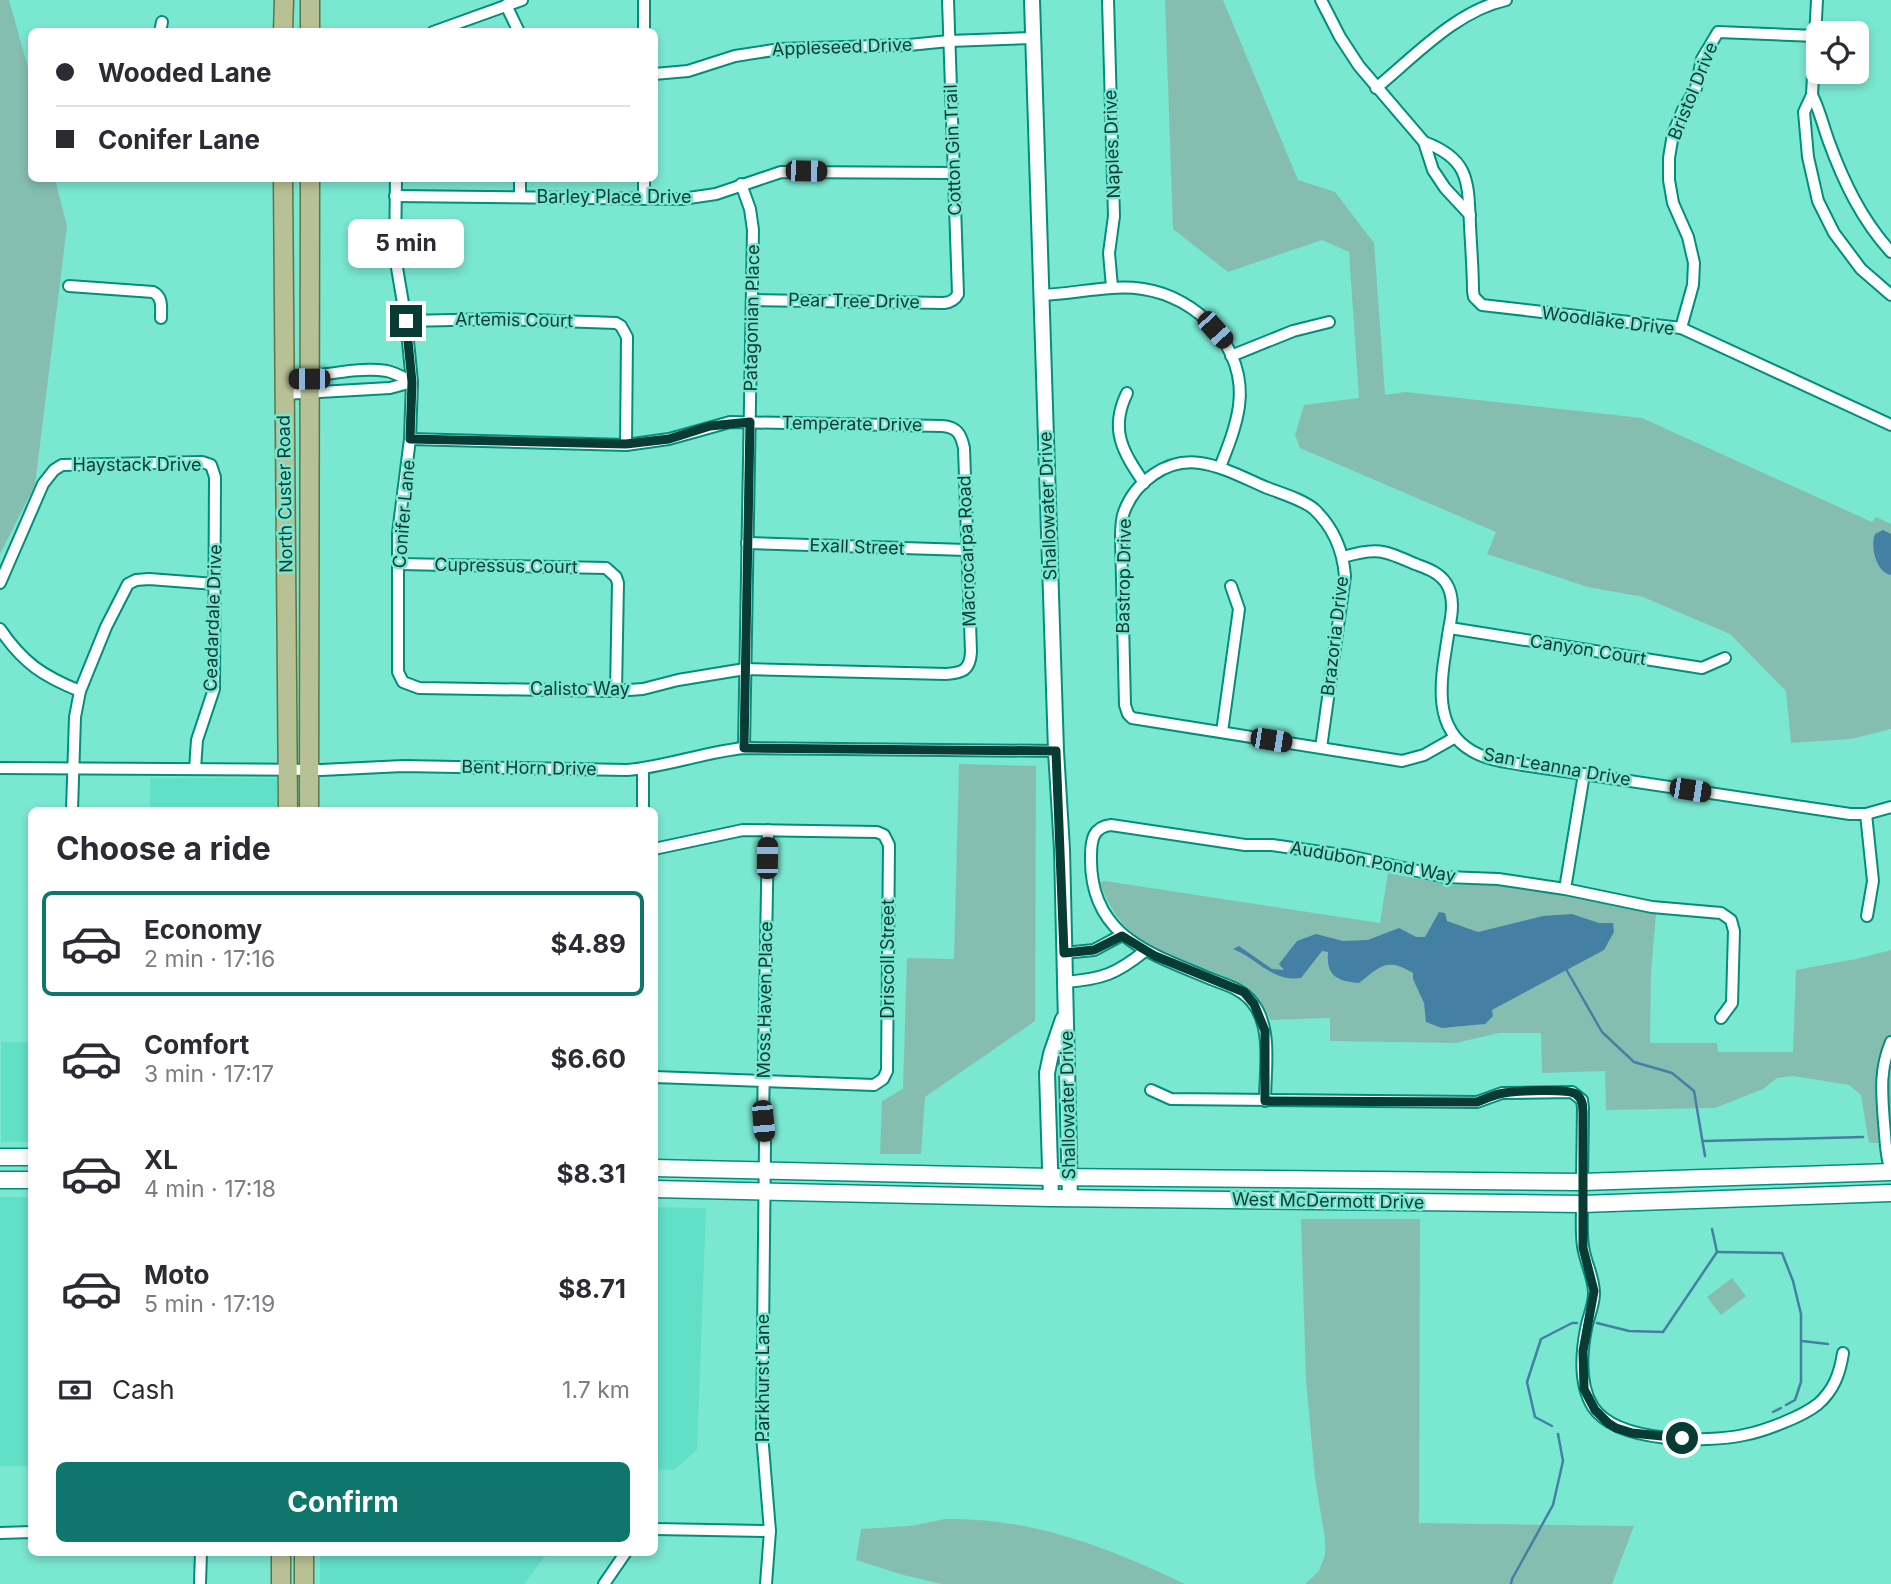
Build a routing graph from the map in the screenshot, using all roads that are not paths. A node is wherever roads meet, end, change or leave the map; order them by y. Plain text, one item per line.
1 (284, 0) edge
2 (310, 0) edge
3 (522, 0) edge
4 (645, 0) edge
5 (948, 0) edge
6 (1032, 0) edge
7 (1108, 0) edge
8 (1321, 0) edge
9 (1506, 0) edge
10 (1817, 0) edge
11 (506, 5) junction
12 (1816, 21) edge
13 (284, 28) edge
14 (310, 28) edge
15 (444, 28) edge
16 (517, 28) edge
17 (645, 28) edge
18 (1806, 36) edge
19 (1033, 38) junction
20 (949, 41) junction
21 (658, 74) edge
22 (1813, 84) edge
23 (1376, 88) junction
24 (1812, 95) junction
25 (1424, 142) junction
26 (954, 173) junction
27 (284, 182) edge
28 (310, 182) edge
29 (396, 182) edge
30 (520, 182) edge
31 (645, 182) edge
32 (741, 184) junction
33 (396, 196) junction
34 (520, 197) junction
35 (645, 199) junction
36 (1470, 215) junction
37 (1891, 252) edge
38 (69, 286) dead end
39 (1112, 287) junction
40 (1042, 295) junction
41 (1891, 295) edge
42 (954, 299) joint
43 (752, 300) junction
44 (161, 318) dead end
45 (406, 321) junction
46 (1329, 322) dead end
47 (1681, 328) junction
48 (1231, 356) junction
49 (412, 382) junction
50 (309, 386) junction
51 (284, 387) junction
52 (1127, 393) dead end
53 (750, 422) junction
54 (1891, 425) edge
55 (959, 432) joint
56 (410, 439) junction
57 (626, 444) junction
58 (211, 465) joint
59 (1220, 467) junction
60 (1144, 483) junction
61 (747, 543) junction
62 (966, 550) junction
63 (1343, 557) junction
64 (399, 564) junction
65 (0, 583) edge
66 (215, 584) junction
67 (1231, 586) dead end
68 (1450, 628) junction
69 (0, 629) edge
70 (1725, 658) dead end
71 (745, 669) junction
72 (966, 670) joint
73 (403, 682) joint
74 (80, 691) junction
75 (616, 691) junction
76 (1222, 732) junction
77 (1454, 738) junction
78 (744, 748) junction
79 (1321, 748) junction
80 (1056, 751) junction
81 (0, 768) edge
82 (72, 768) junction
83 (195, 769) junction
84 (288, 769) junction
85 (309, 769) junction
86 (643, 769) junction
87 (1584, 774) junction
88 (72, 807) edge
89 (288, 807) edge
90 (309, 807) edge
91 (643, 807) edge
92 (1891, 807) edge
93 (1866, 814) junction
94 (768, 830) junction
95 (658, 848) edge
96 (1565, 889) junction
97 (1867, 916) dead end
98 (1122, 936) junction
99 (1145, 951) junction
100 (1064, 953) junction
101 (1065, 982) junction
102 (1066, 1012) junction
103 (1721, 1018) dead end
104 (1891, 1042) edge
105 (658, 1077) edge
106 (764, 1081) junction
107 (1048, 1083) junction
108 (1151, 1090) dead end
109 (1265, 1101) junction
110 (1068, 1103) junction
111 (0, 1157) edge
112 (28, 1157) edge
113 (658, 1168) edge
114 (765, 1171) junction
115 (1891, 1171) edge
116 (961, 1175) junction
117 (1051, 1177) junction
118 (1070, 1177) junction
119 (0, 1180) edge
120 (28, 1180) edge
121 (1582, 1182) junction
122 (658, 1189) edge
123 (764, 1192) junction
124 (1891, 1193) edge
125 (961, 1196) junction
126 (1051, 1198) junction
127 (1070, 1198) junction
128 (1582, 1204) junction
129 (1843, 1353) dead end
130 (658, 1530) edge
131 (770, 1531) junction
132 (28, 1532) edge
133 (0, 1533) edge
134 (201, 1556) edge
135 (281, 1556) edge
136 (304, 1556) edge
137 (623, 1556) edge
138 (200, 1584) edge
139 (281, 1584) edge
140 (304, 1584) edge
141 (604, 1584) edge
142 (766, 1584) edge

1 - 13 main road
2 - 14 main road
3 - 11 street
4 - 17 street
5 - 20 street, Cotton Gin Trail
6 - 19 street, Shallowater Drive
7 - 39 street, Naples Drive
8 - 23 street, Woodlake Drive
9 - 23 street
10 - 12 street
11 - 15 street
11 - 16 street
18 - 47 street, Bristol Drive
19 - 20 street, Appleseed Drive
19 - 40 street, Shallowater Drive
20 - 21 street, Appleseed Drive
20 - 26 street, Cotton Gin Trail
22 - 24 street
23 - 25 street, Woodlake Drive
24 - 37 street
24 - 41 street
25 - 36 street, Woodlake Drive
25 - 36 street, Woodlake Drive
26 - 32 street, Barley Place Drive
26 - 42 street, Cotton Gin Trail
27 - 51 main road, North Custer Road
28 - 50 main road, North Custer Road
29 - 33 street, Conifer Lane
30 - 34 street
31 - 35 street
32 - 35 street, Barley Place Drive
32 - 43 street, Patagonian Place
33 - 34 street, Barley Place Drive
33 - 45 street, Conifer Lane
34 - 35 street, Barley Place Drive
36 - 47 street, Woodlake Drive
38 - 44 street
39 - 40 street
39 - 48 street
40 - 80 street, Shallowater Drive
42 - 43 street, Pear Tree Drive
43 - 53 street, Patagonian Place
45 - 49 street, Conifer Lane
45 - 57 street, Artemis Court
46 - 48 street
47 - 54 street, Woodlake Drive
48 - 59 street
49 - 50 street
49 - 50 street
49 - 56 street, Conifer Lane
50 - 51 street
50 - 85 main road, North Custer Road
51 - 84 main road, North Custer Road
52 - 60 street
53 - 55 street, Temperate Drive
53 - 57 street, Temperate Drive
53 - 61 street, Patagonian Place
55 - 62 street, Macrocarpa Road
56 - 57 street, Temperate Drive
56 - 64 street, Conifer Lane
58 - 65 street, Haystack Drive
58 - 66 street, Ceadardale Drive
59 - 60 street, Bastrop Drive
59 - 63 street, Brazoria Drive
60 - 76 street, Bastrop Drive
61 - 62 street, Exall Street
61 - 71 street, Patagonian Place
62 - 72 street, Macrocarpa Road
63 - 68 street
63 - 79 street, Brazoria Drive
64 - 73 street, Conifer Lane
64 - 75 street, Cupressus Court
66 - 74 street
66 - 83 street, Ceadardale Drive
67 - 76 street
68 - 70 street, Canyon Court
68 - 77 street
69 - 74 street
71 - 72 street, Calisto Way
71 - 75 street, Calisto Way
71 - 78 street, Patagonian Place
73 - 75 street, Calisto Way
74 - 82 street
76 - 79 street
77 - 79 street
77 - 87 street, San Leanna Drive
78 - 80 street, Bent Horn Drive
78 - 86 street, Bent Horn Drive
80 - 100 street, Shallowater Drive
81 - 82 street, Bent Horn Drive
82 - 83 street, Bent Horn Drive
82 - 88 street
83 - 84 street, Bent Horn Drive
84 - 85 street, Bent Horn Drive
84 - 89 main road, North Custer Road
85 - 86 street, Bent Horn Drive
85 - 90 main road, North Custer Road
86 - 91 street
87 - 93 street, San Leanna Drive
87 - 96 street
92 - 93 street, San Leanna Drive
93 - 97 street
94 - 95 street
94 - 106 street, Moss Haven Place
94 - 106 street, Driscoll Street
96 - 98 street, Audubon Pond Way
96 - 103 street, Audubon Pond Way
98 - 99 street
98 - 100 street
99 - 101 street
99 - 109 street
100 - 101 street, Shallowater Drive
101 - 102 street, Shallowater Drive
102 - 107 street, Shallowater Drive
102 - 110 street, Shallowater Drive
104 - 115 street
105 - 106 street
106 - 114 street, Moss Haven Place
107 - 110 street
107 - 117 street, Shallowater Drive
108 - 109 street
109 - 121 street
110 - 118 street, Shallowater Drive
111 - 112 main road
113 - 114 main road, West McDermott Drive
114 - 116 main road, West McDermott Drive
114 - 123 street, Parkhurst Lane
115 - 121 main road, West McDermott Drive
116 - 117 main road, West McDermott Drive
116 - 125 main road
117 - 118 main road, West McDermott Drive
117 - 126 street, Shallowater Drive
118 - 121 main road, West McDermott Drive
118 - 127 street, Shallowater Drive
119 - 120 main road
121 - 128 main road
122 - 123 main road, West McDermott Drive
123 - 125 main road, West McDermott Drive
123 - 131 street, Parkhurst Lane
124 - 128 main road, West McDermott Drive
125 - 126 main road, West McDermott Drive
126 - 127 main road, West McDermott Drive
127 - 128 main road, West McDermott Drive
128 - 129 street
130 - 131 street
131 - 142 street, Parkhurst Lane
132 - 133 street
134 - 138 street
135 - 139 main road
136 - 140 main road
137 - 141 street

